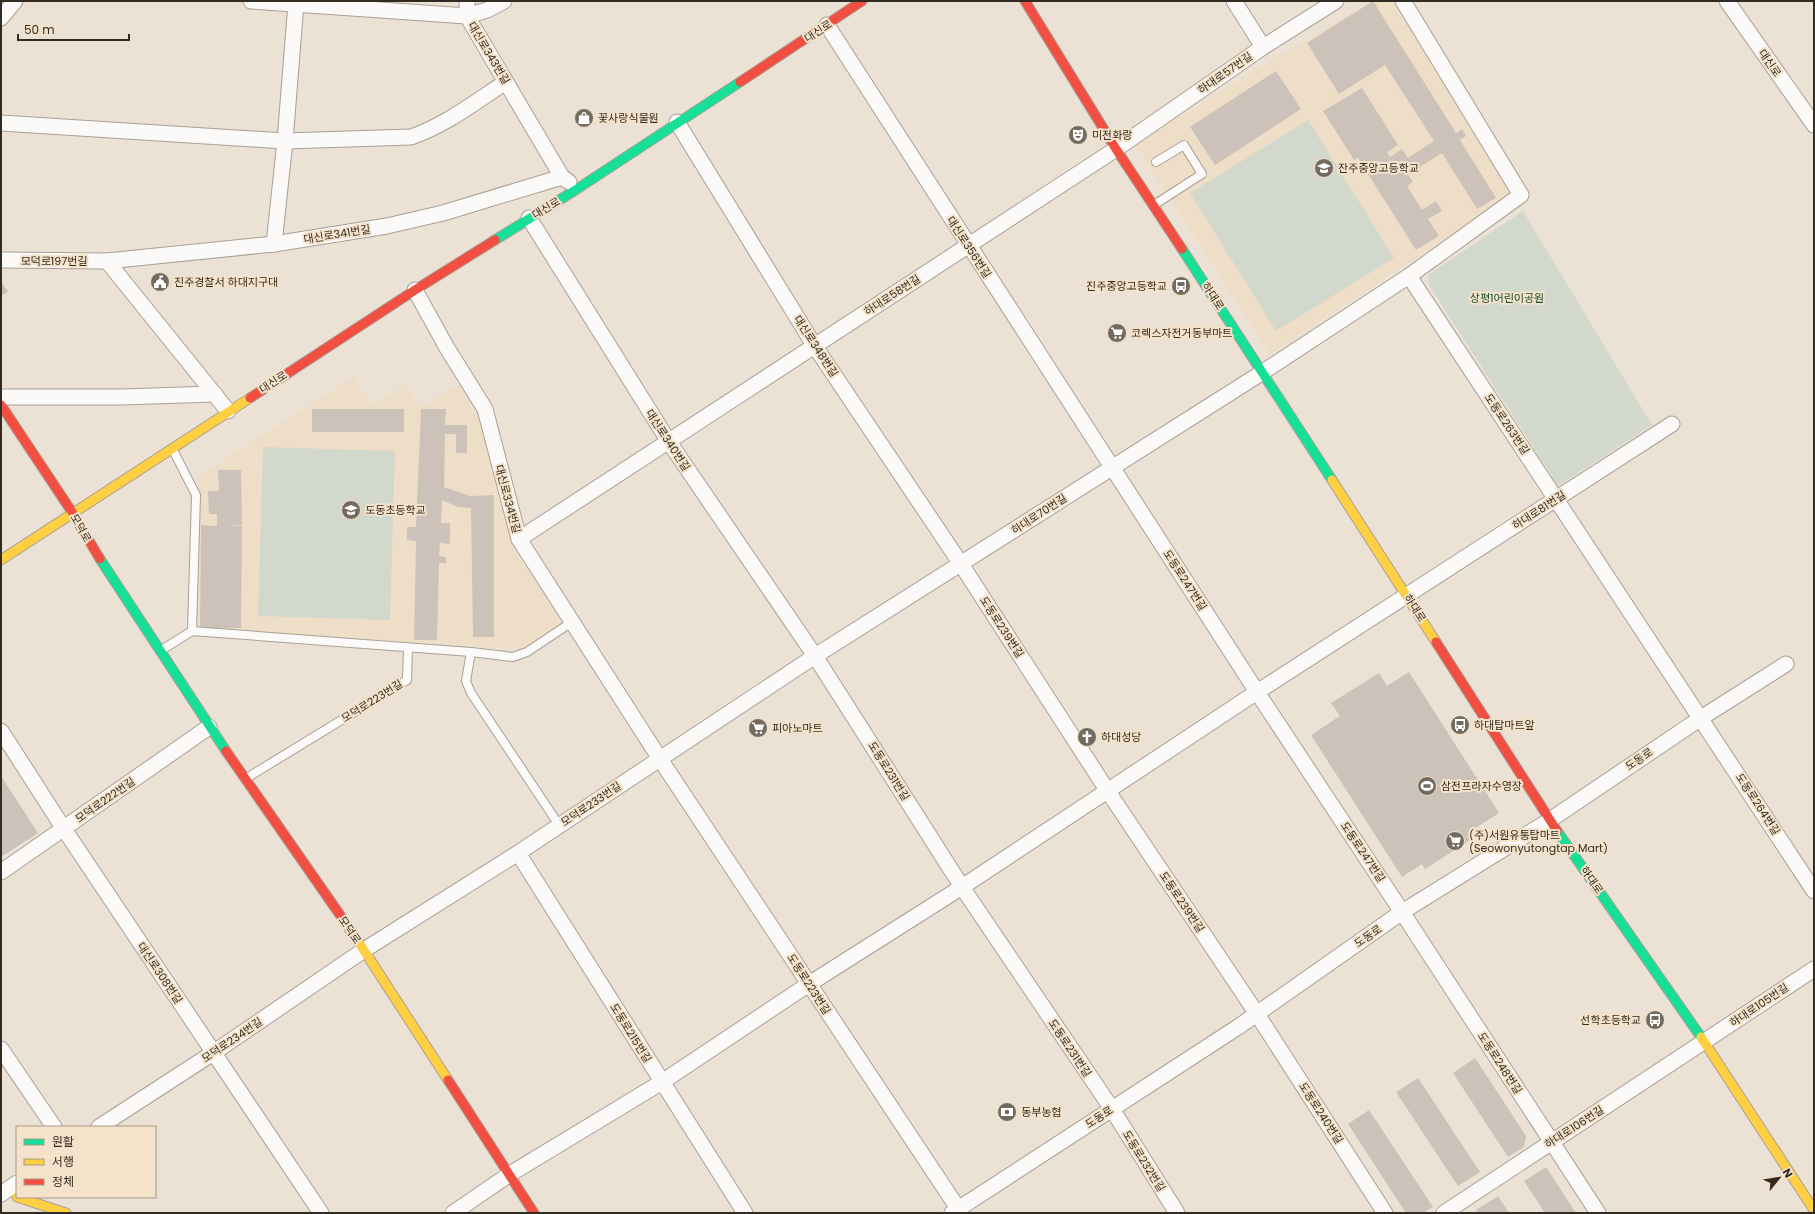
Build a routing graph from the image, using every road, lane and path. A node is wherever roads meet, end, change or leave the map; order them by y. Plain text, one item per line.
1 (15, 1) edge
2 (252, 1) edge
3 (467, 1) edge
4 (504, 1) edge
5 (862, 1) edge
6 (1025, 1) edge
7 (1234, 1) edge
8 (1336, 1) edge
9 (1403, 1) edge
10 (1727, 1) edge
11 (296, 3) junction
12 (467, 16) junction
13 (1, 18) edge
14 (827, 25) junction
15 (1263, 47) junction
16 (506, 82) junction
17 (677, 122) junction
18 (1, 123) edge
19 (1814, 125) edge
20 (285, 142) junction
21 (1116, 149) junction
22 (1156, 162) dead end
23 (562, 177) junction
24 (577, 189) junction
25 (1153, 206) junction
26 (529, 218) junction
27 (274, 244) junction
28 (968, 245) junction
29 (1, 260) edge
30 (107, 260) junction
31 (1409, 276) junction
32 (415, 290) junction
33 (814, 345) junction
34 (1263, 372) junction
35 (214, 394) junction
36 (1, 397) edge
37 (1, 405) edge
38 (228, 411) junction
39 (1672, 424) dead end
40 (669, 442) junction
41 (171, 448) junction
42 (1113, 467) junction
43 (1557, 498) junction
44 (72, 512) junction
45 (519, 539) junction
46 (1, 560) edge
47 (961, 564) junction
48 (1407, 595) junction
49 (572, 622) junction
50 (192, 631) junction
51 (408, 648) junction
52 (160, 652) junction
53 (471, 652) junction
54 (815, 656) junction
55 (1786, 664) dead end
56 (1256, 692) junction
57 (1701, 718) junction
58 (209, 727) junction
59 (1, 731) edge
60 (660, 758) junction
61 (244, 779) junction
62 (1107, 790) junction
63 (1550, 820) junction
64 (559, 825) junction
65 (64, 829) junction
66 (518, 853) junction
67 (1, 872) edge
68 (962, 887) junction
69 (1814, 891) edge
70 (1402, 912) junction
71 (364, 950) junction
72 (1814, 969) edge
73 (809, 984) junction
74 (1257, 1014) junction
75 (1705, 1042) junction
76 (1, 1049) edge
77 (213, 1053) junction
78 (662, 1082) junction
79 (1112, 1109) junction
80 (53, 1126) edge
81 (100, 1126) edge
82 (1551, 1142) junction
83 (510, 1174) junction
84 (16, 1184) edge
85 (8, 1194) edge
86 (20, 1198) edge
87 (39, 1204) junction
88 (28, 1210) dead end
89 (1814, 1210) edge
90 (957, 1212) edge
91 (66, 1213) edge
92 (321, 1213) edge
93 (453, 1213) edge
94 (534, 1213) edge
95 (745, 1213) edge
96 (1177, 1213) edge
97 (1385, 1213) edge
98 (1444, 1213) edge
99 (1598, 1213) edge

1 - 13 street
2 - 11 street, 대신로343번길
3 - 12 street
4 - 12 street
5 - 14 street, 대신로
6 - 21 street, 하대로
7 - 15 street
8 - 15 street, 하대로57번길
9 - 31 street
10 - 19 street, 대신로
11 - 12 street, 대신로343번길
11 - 20 street
12 - 16 street, 대신로343번길
14 - 17 street, 대신로
14 - 28 street, 대신로356번길
15 - 21 street, 하대로57번길
16 - 20 street
16 - 23 street, 대신로343번길
17 - 24 street, 대신로
17 - 33 street, 대신로348번길
18 - 20 street
20 - 27 street
21 - 25 street, 하대로
21 - 28 street, 하대로58번길
22 - 25 lane
23 - 24 street, 대신로343번길
23 - 27 street, 대신로341번길
24 - 26 street, 대신로
25 - 34 street, 하대로
26 - 32 street, 대신로
26 - 40 street, 대신로340번길
27 - 30 street, 대신로341번길
28 - 33 street, 하대로58번길
28 - 42 street, 대신로356번길
29 - 30 street, 모덕로197번길
30 - 35 street
31 - 34 street
31 - 43 street, 도동로263번길
32 - 38 street, 대신로
32 - 45 street, 대신로334번길
33 - 40 street, 하대로58번길
33 - 47 street, 대신로348번길
34 - 42 street, 하대로70번길
34 - 48 street, 하대로
35 - 36 street
35 - 38 street
37 - 44 street, 모덕로
38 - 41 street, 대신로
39 - 43 street, 하대로81번길
40 - 45 street, 하대로58번길
40 - 54 street, 대신로340번길
41 - 44 street, 대신로
41 - 50 lane
42 - 47 street, 하대로70번길
42 - 56 street, 도동로247번길
43 - 48 street, 하대로81번길
43 - 57 street, 도동로263번길
44 - 46 street, 대신로
44 - 52 street, 모덕로
45 - 49 street, 대신로334번길
47 - 54 street, 하대로70번길
47 - 62 street, 도동로239번길
48 - 56 street
48 - 63 street, 하대로
49 - 53 lane
49 - 60 street, 대신로334번길
50 - 51 lane
50 - 52 lane
51 - 53 lane
51 - 61 lane, 모덕로223번길
52 - 58 street, 모덕로
53 - 64 lane
54 - 60 street, 모덕로233번길
54 - 68 street, 도동로231번길
55 - 57 street, 도동로
56 - 62 street
56 - 70 street, 도동로247번길
57 - 63 street, 도동로
57 - 69 street, 도동로264번길
58 - 61 street, 모덕로
58 - 65 street, 모덕로222번길
59 - 65 street, 대신로308번길
60 - 64 street, 모덕로233번길
60 - 73 street, 도동로223번길
61 - 71 street, 모덕로
62 - 68 street
62 - 74 street, 도동로239번길
63 - 70 street, 도동로
63 - 75 street, 하대로
64 - 66 street, 모덕로233번길
65 - 67 street, 모덕로222번길
65 - 77 street, 대신로308번길
66 - 71 street, 모덕로233번길
66 - 78 street, 도동로215번길
68 - 73 street
68 - 79 street, 도동로231번길
70 - 74 street, 도동로
70 - 82 street, 도동로248번길
71 - 77 street, 모덕로234번길
71 - 83 street, 모덕로
72 - 75 street, 하대로105번길
73 - 78 street
73 - 90 street, 도동로223번길
74 - 79 street, 도동로
74 - 97 street, 도동로240번길
75 - 82 street, 하대로106번길
75 - 89 street, 하대로
76 - 80 street
77 - 81 street, 모덕로234번길
77 - 92 street, 대신로308번길
78 - 83 street
78 - 95 street, 도동로215번길
79 - 90 street, 도동로
79 - 96 street, 도동로232번길
82 - 98 street, 하대로106번길
82 - 99 street, 도동로248번길
83 - 93 street
83 - 94 street, 모덕로
84 - 85 street
86 - 87 street
87 - 88 street
87 - 91 street

